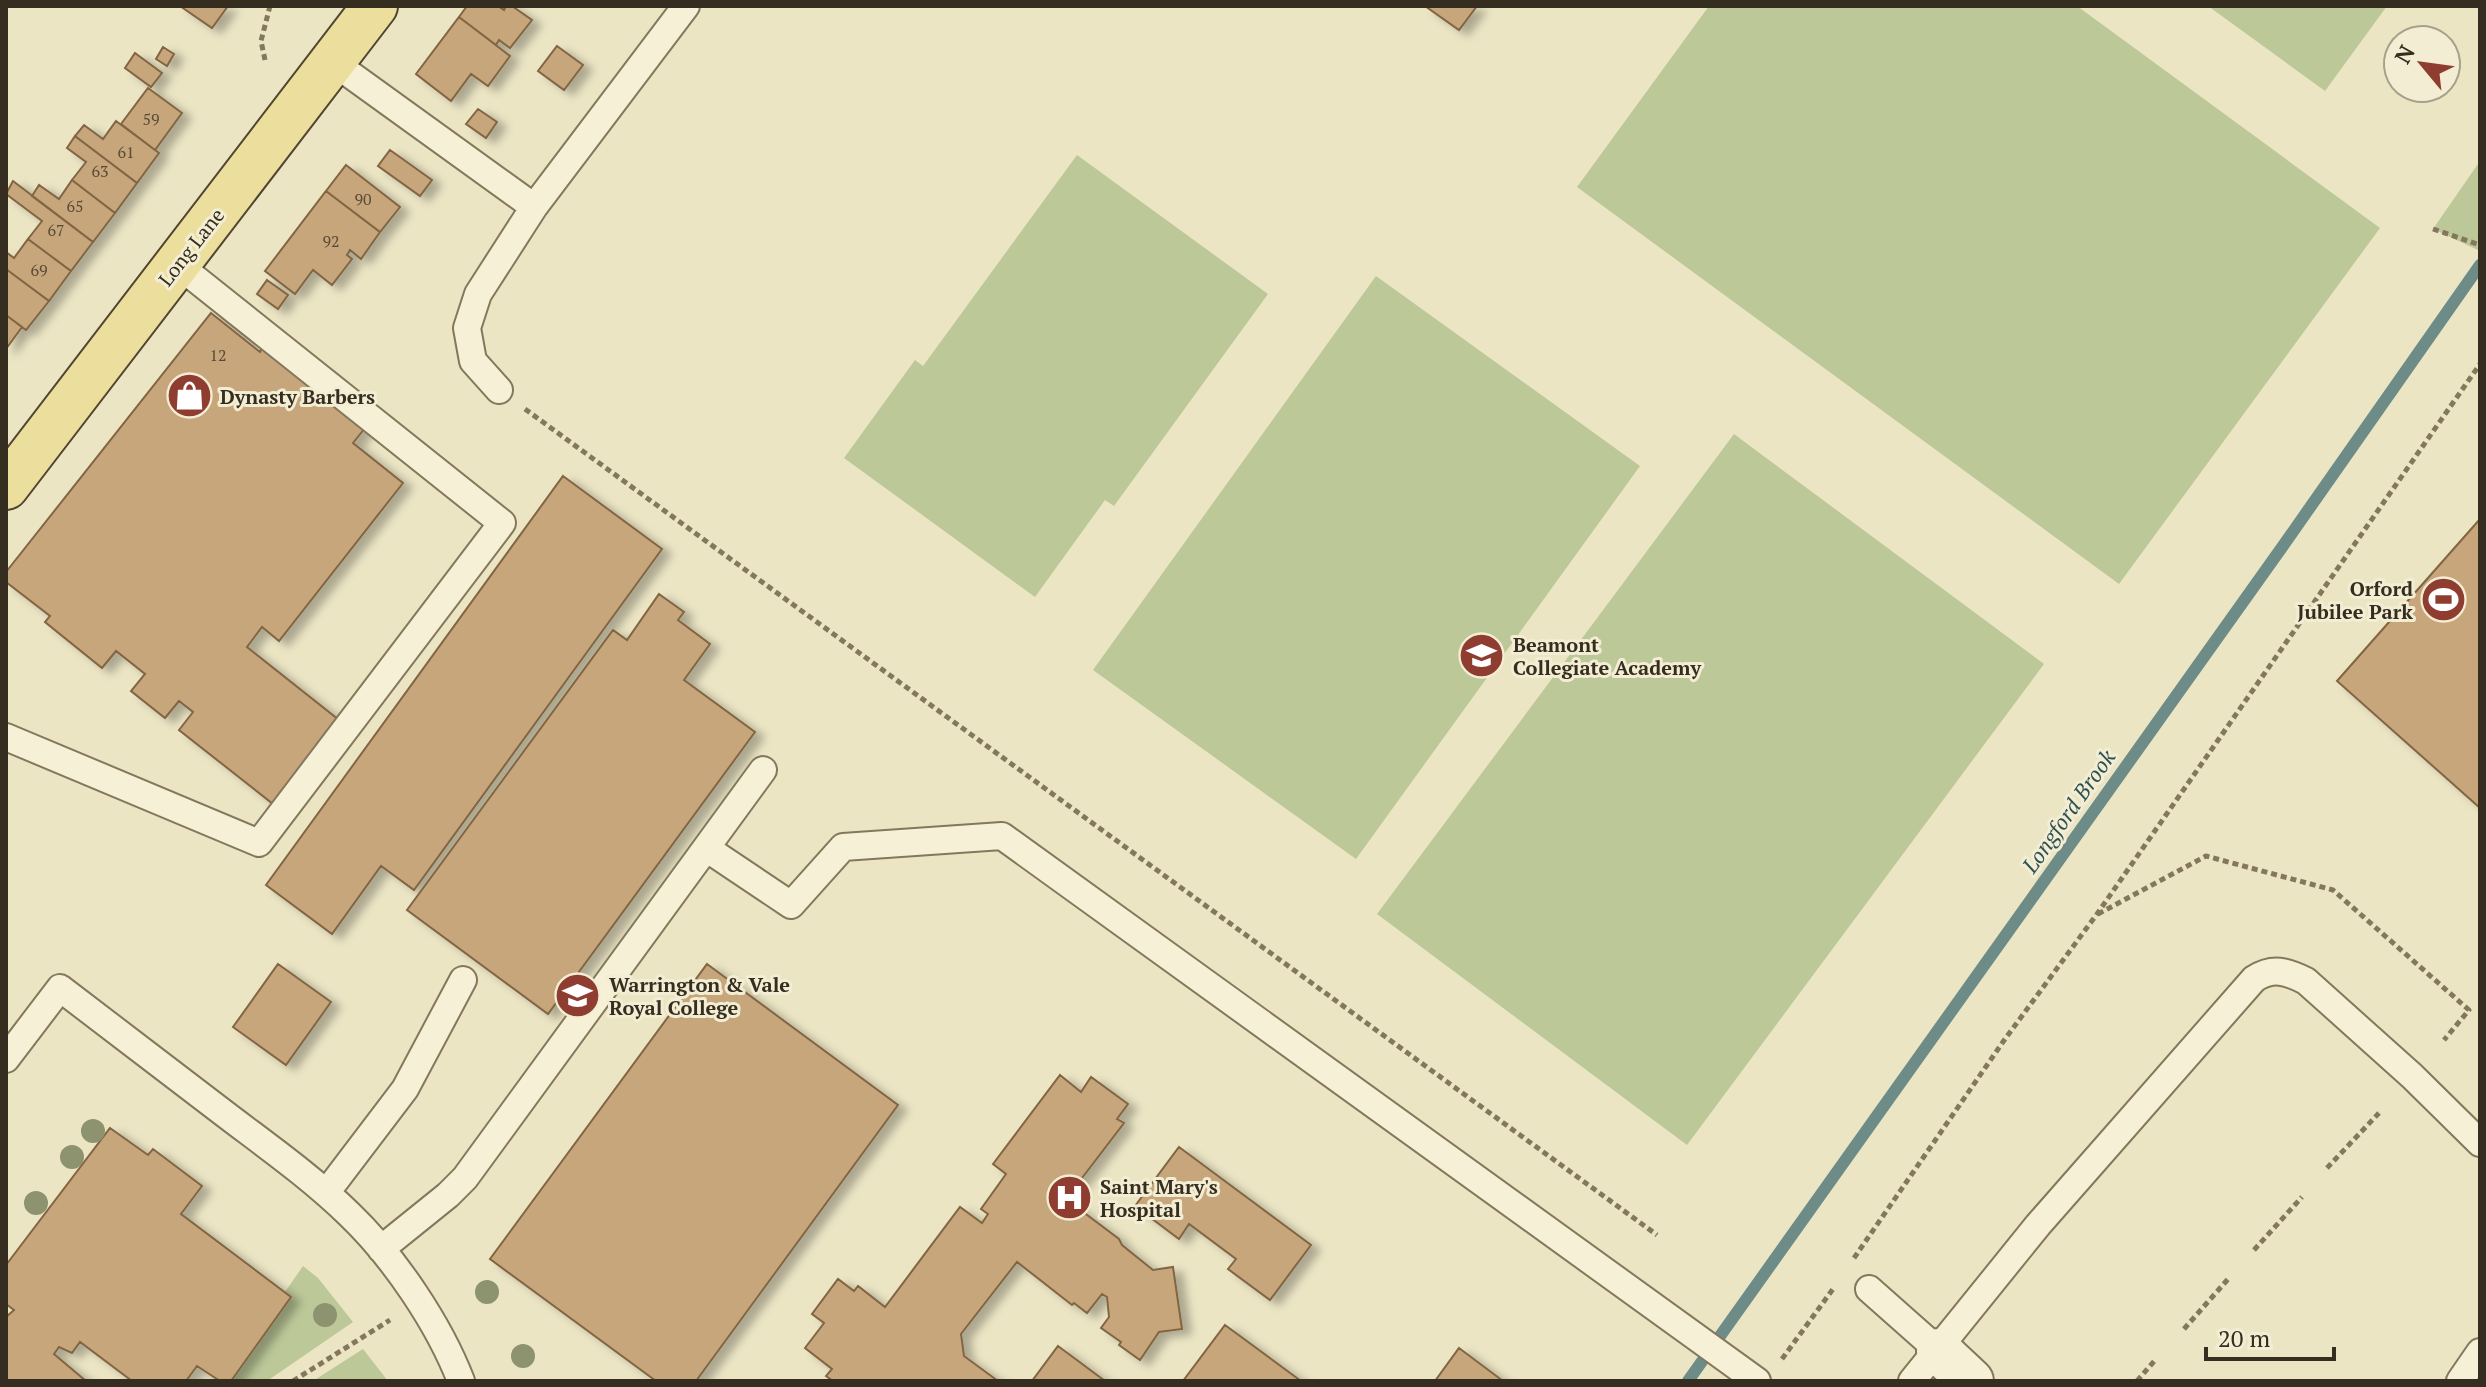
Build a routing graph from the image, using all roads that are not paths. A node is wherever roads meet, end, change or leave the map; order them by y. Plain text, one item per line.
1 (375, 6) edge
2 (686, 6) edge
3 (333, 62) junction
4 (534, 207) junction
5 (177, 264) junction
6 (499, 390) road end
7 (6, 487) edge
8 (6, 737) edge
9 (763, 770) dead end
10 (706, 848) junction
11 (463, 980) dead end
12 (6, 1059) edge
13 (2480, 1143) edge
14 (326, 1193) junction
15 (381, 1249) junction
16 (1869, 1289) dead end
17 (2480, 1352) edge
18 (1925, 1366) edge
19 (1752, 1377) edge
20 (461, 1381) edge
21 (1971, 1381) edge
22 (2460, 1381) edge

1 - 3 main road, Long Lane
2 - 4 lane
3 - 4 lane
3 - 5 main road, Long Lane
4 - 6 lane
5 - 7 main road, Long Lane
5 - 8 lane
9 - 10 lane
10 - 15 lane
10 - 19 lane
11 - 14 lane
12 - 14 lane
13 - 18 lane
14 - 15 lane
15 - 20 lane
16 - 18 lane
17 - 22 lane
18 - 21 street

